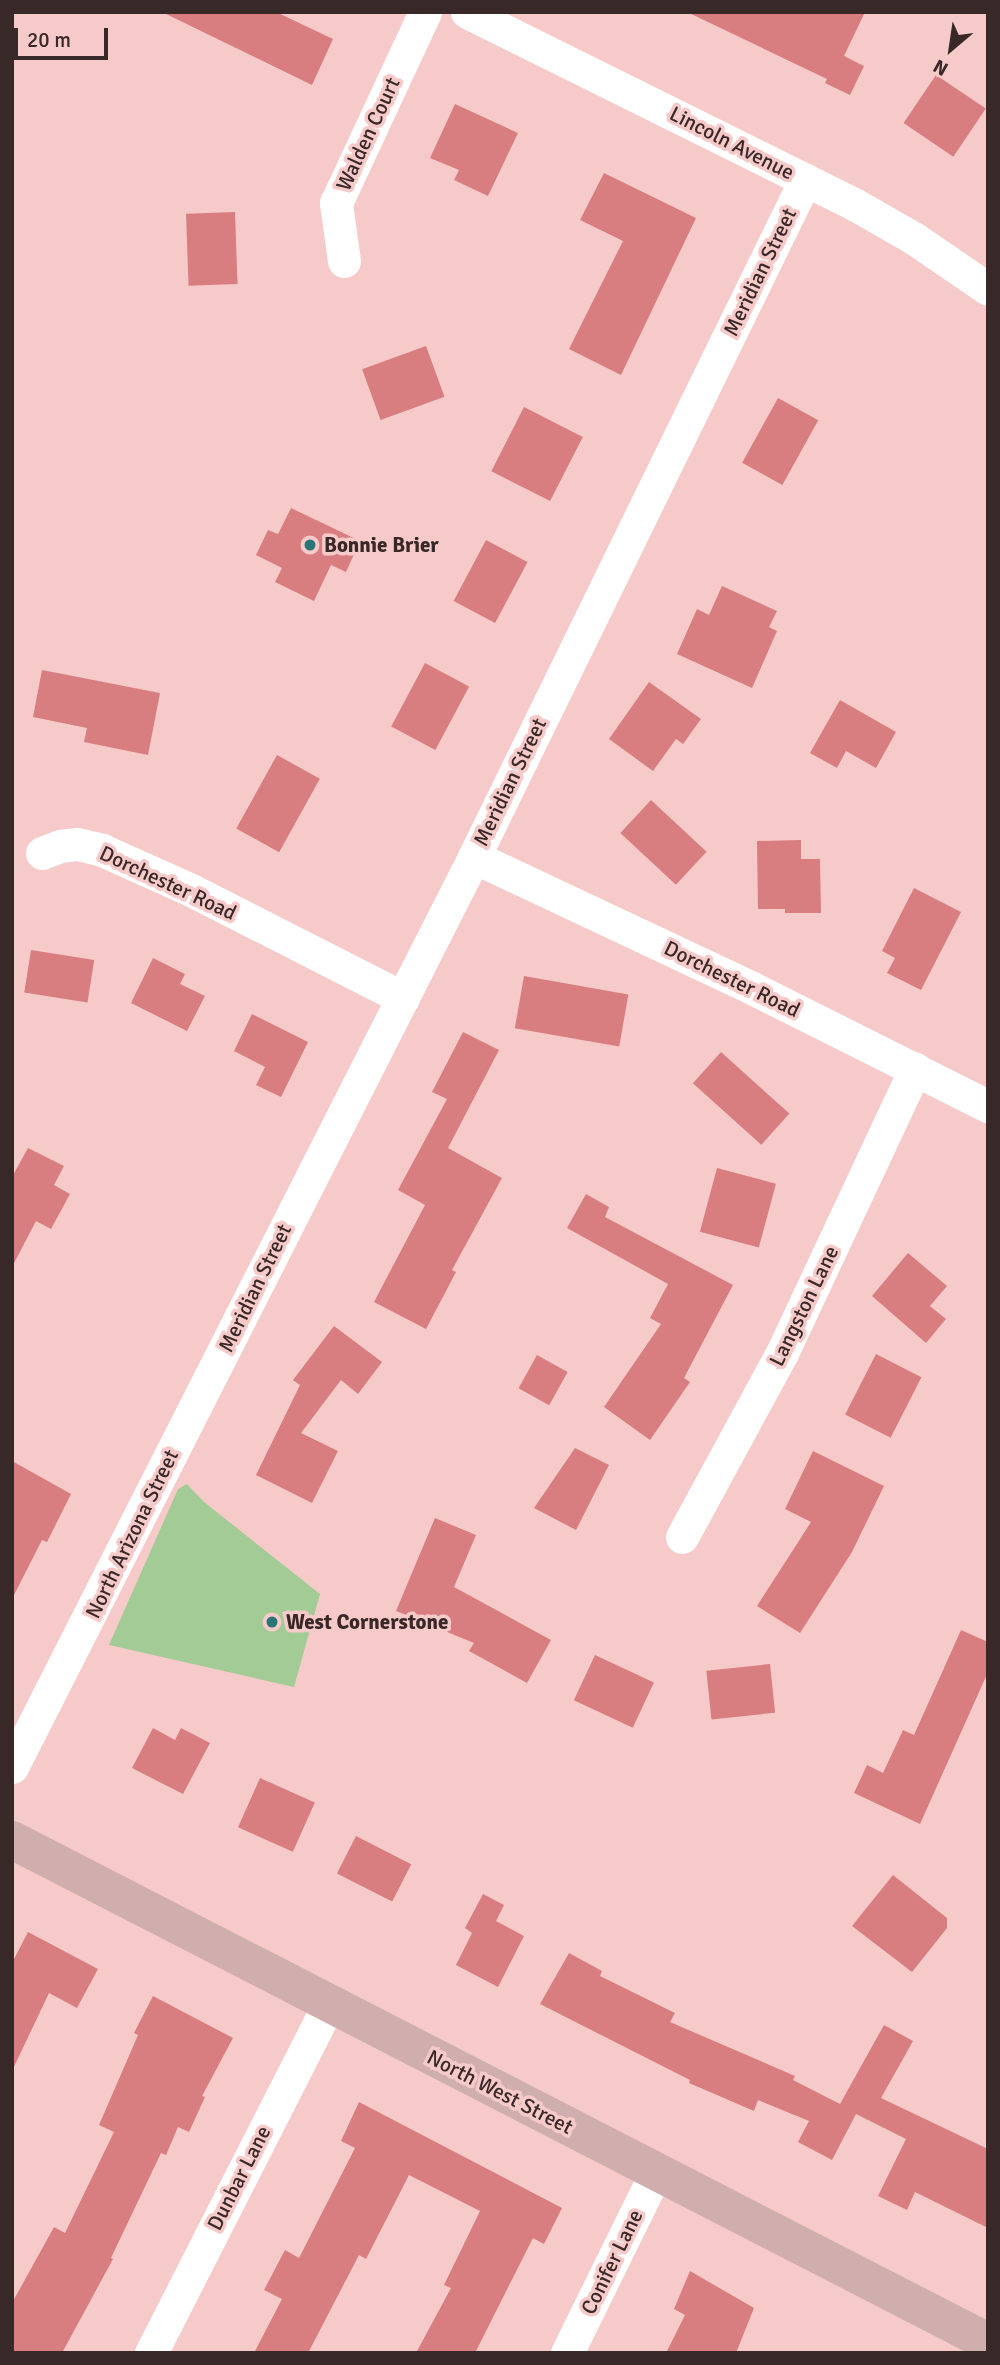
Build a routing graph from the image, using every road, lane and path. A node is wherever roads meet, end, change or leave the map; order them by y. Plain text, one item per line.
1 (425, 12) edge
2 (467, 12) edge
3 (805, 180) junction
4 (344, 261) dead end
5 (988, 289) edge
6 (42, 853) dead end
7 (474, 857) junction
8 (402, 998) junction
9 (915, 1069) junction
10 (988, 1105) edge
11 (209, 1380) joint
12 (682, 1537) dead end
13 (12, 1767) edge
14 (12, 1840) edge
15 (328, 2005) junction
16 (656, 2172) junction
17 (988, 2342) edge
18 (151, 2353) edge
19 (567, 2353) edge

1 - 4 street, Walden Court
2 - 3 street, Lincoln Avenue
3 - 5 street, Lincoln Avenue
3 - 7 street, Meridian Street
6 - 8 street, Dorchester Road
7 - 8 street, Meridian Street
7 - 9 street, Dorchester Road
8 - 11 street, Meridian Street
9 - 10 street, Dorchester Road
9 - 12 street, Langston Lane
11 - 13 street, North Arizona Street
14 - 15 main road, North West Street
15 - 16 main road, North West Street
15 - 18 street, Dunbar Lane
16 - 17 main road, North West Street
16 - 19 street, Conifer Lane

